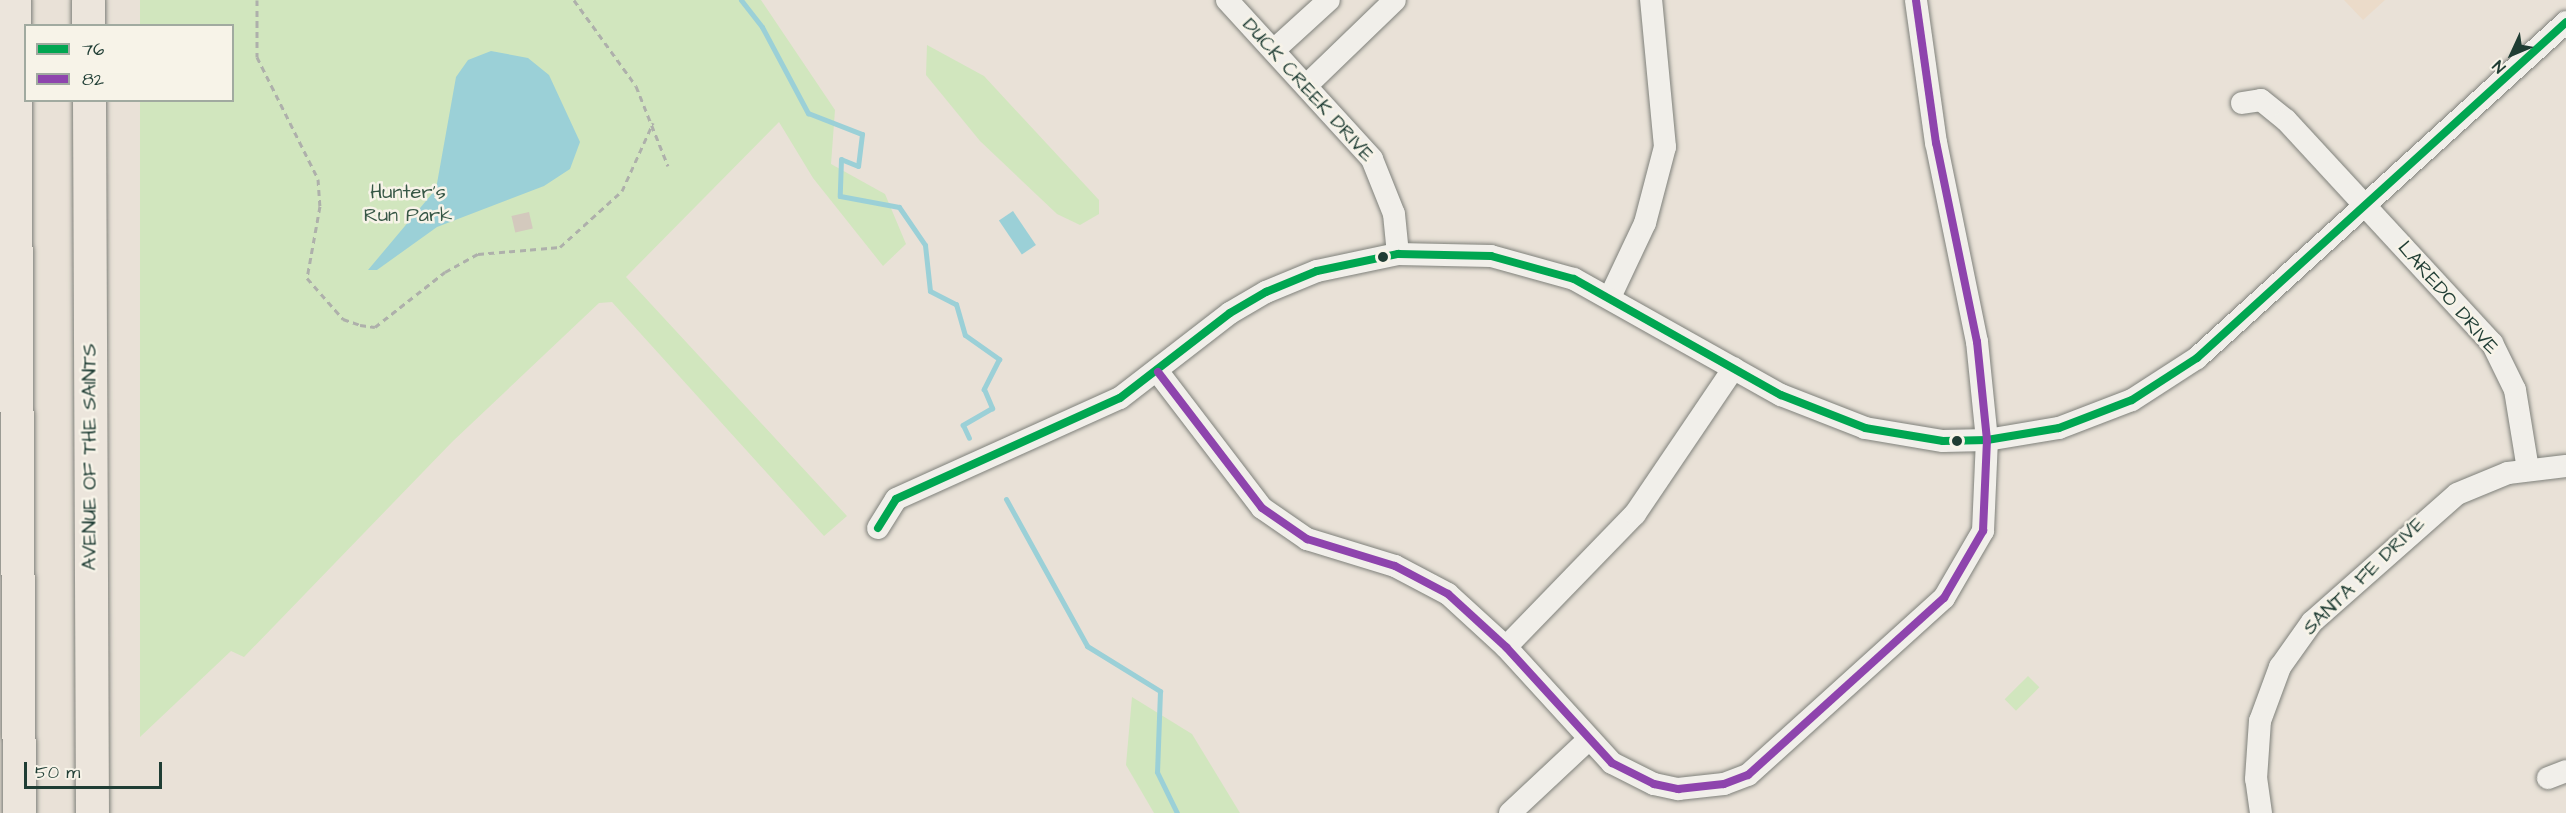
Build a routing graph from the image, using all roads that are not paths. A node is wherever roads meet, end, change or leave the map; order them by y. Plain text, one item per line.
1 (14, 0) edge
2 (88, 0) edge
3 (1227, 0) edge
4 (1329, 0) edge
5 (1395, 0) edge
6 (1651, 0) edge
7 (1916, 0) edge
8 (2566, 22) edge
9 (88, 24) edge
10 (1274, 50) junction
11 (1307, 85) junction
12 (89, 102) edge
13 (2242, 104) dead end
14 (2367, 206) junction
15 (1398, 254) junction
16 (14, 286) junction
17 (1611, 296) junction
18 (1734, 368) junction
19 (1158, 372) junction
20 (1987, 440) junction
21 (2566, 466) edge
22 (2528, 469) junction
23 (0, 486) edge
24 (91, 522) junction
25 (878, 528) dead end
26 (1506, 647) junction
27 (1589, 739) junction
28 (19, 813) edge
29 (92, 813) edge
30 (100, 813) edge
31 (1510, 813) edge
32 (2261, 813) edge

1 - 16 highway
2 - 9 highway
3 - 10 street, DUCK CREEK DRIVE
4 - 10 street
5 - 11 street
6 - 17 street
7 - 20 street
8 - 14 street
10 - 11 street, DUCK CREEK DRIVE
11 - 15 street, DUCK CREEK DRIVE
12 - 24 highway, AVENUE OF THE SAINTS
13 - 14 street, LAREDO DRIVE
14 - 20 street
14 - 22 street, LAREDO DRIVE
15 - 17 street
15 - 19 street
16 - 23 highway
16 - 28 highway
17 - 18 street
18 - 20 street
18 - 26 street
19 - 25 street
19 - 26 street
20 - 27 street
21 - 22 street, SANTA FE DRIVE
22 - 32 street, SANTA FE DRIVE
24 - 29 highway, AVENUE OF THE SAINTS
24 - 30 highway
26 - 27 street
27 - 31 street

